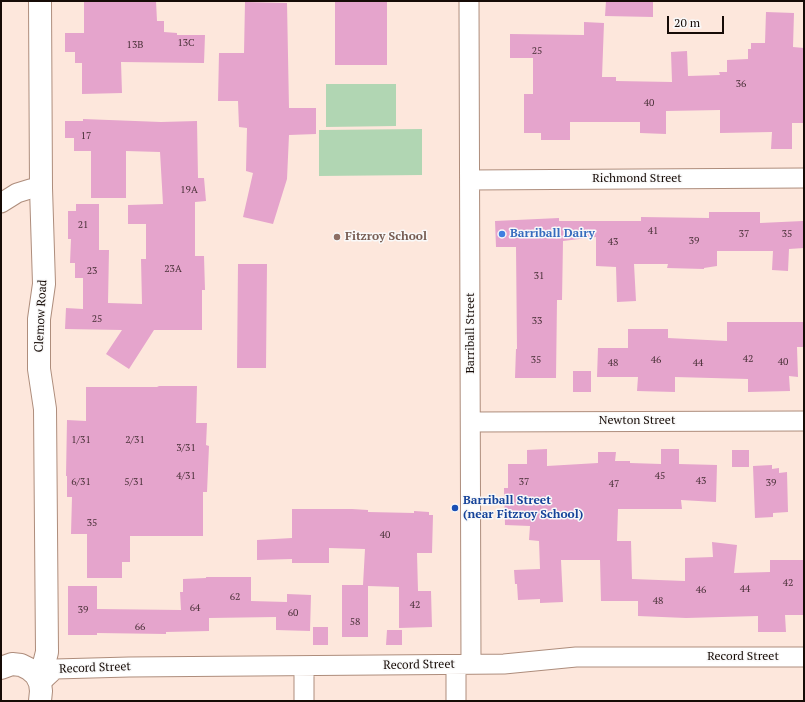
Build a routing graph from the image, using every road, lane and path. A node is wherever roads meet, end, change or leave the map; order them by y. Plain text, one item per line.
1 (40, 1) edge
2 (469, 1) edge
3 (804, 178) edge
4 (470, 180) junction
5 (41, 188) junction
6 (1, 203) edge
7 (804, 421) edge
8 (471, 422) junction
9 (804, 657) edge
10 (463, 664) junction
11 (304, 666) junction
12 (1, 668) edge
13 (38, 687) edge
14 (304, 701) edge
15 (456, 701) edge

1 - 5 street, Clemow Road
2 - 4 street, Barriball Street
3 - 4 street, Richmond Street
4 - 8 street, Barriball Street
5 - 6 street
5 - 13 street, Clemow Road
7 - 8 street, Newton Street
8 - 10 street, Barriball Street
9 - 10 street, Record Street
10 - 11 street, Record Street
10 - 15 street, Barriball Street
11 - 13 street, Record Street
11 - 14 street
12 - 13 street

